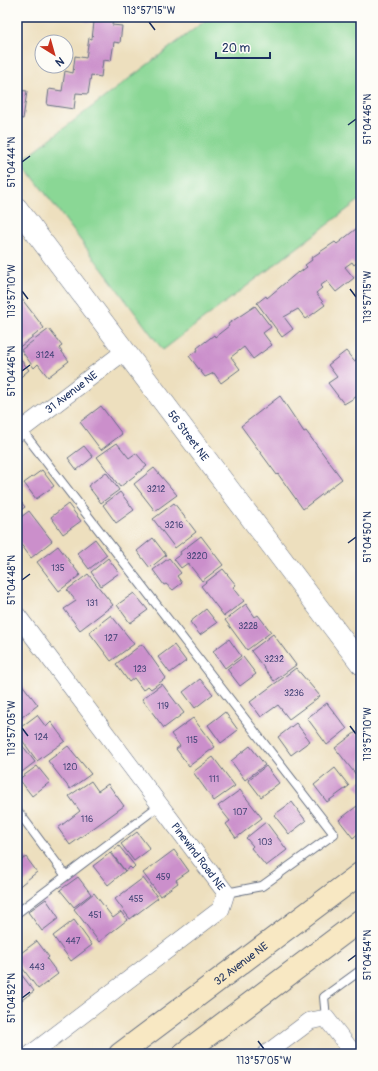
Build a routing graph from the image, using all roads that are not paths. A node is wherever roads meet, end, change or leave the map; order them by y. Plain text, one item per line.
1 (17, 208) edge
2 (125, 351) junction
3 (18, 429) edge
4 (17, 615) edge
5 (361, 664) edge
6 (160, 805) junction
7 (17, 810) edge
8 (361, 873) edge
9 (66, 876) junction
10 (226, 893) junction
11 (17, 913) edge
12 (361, 920) edge
13 (361, 970) edge
14 (326, 1018) junction
15 (31, 1054) edge
16 (120, 1054) edge
17 (183, 1054) edge
18 (266, 1054) edge
19 (354, 1054) edge

1 - 2 street, 56 Street NE
2 - 3 street, 31 Avenue NE
2 - 5 street, 56 Street NE
3 - 10 lane
4 - 6 street, Pinewind Road NE
6 - 9 lane
6 - 10 street, Pinewind Road NE
7 - 9 lane
8 - 16 main road, 32 Avenue NE
9 - 11 lane
10 - 15 street, Pinewind Road NE
12 - 17 main road
13 - 14 lane
14 - 18 street
14 - 19 street

